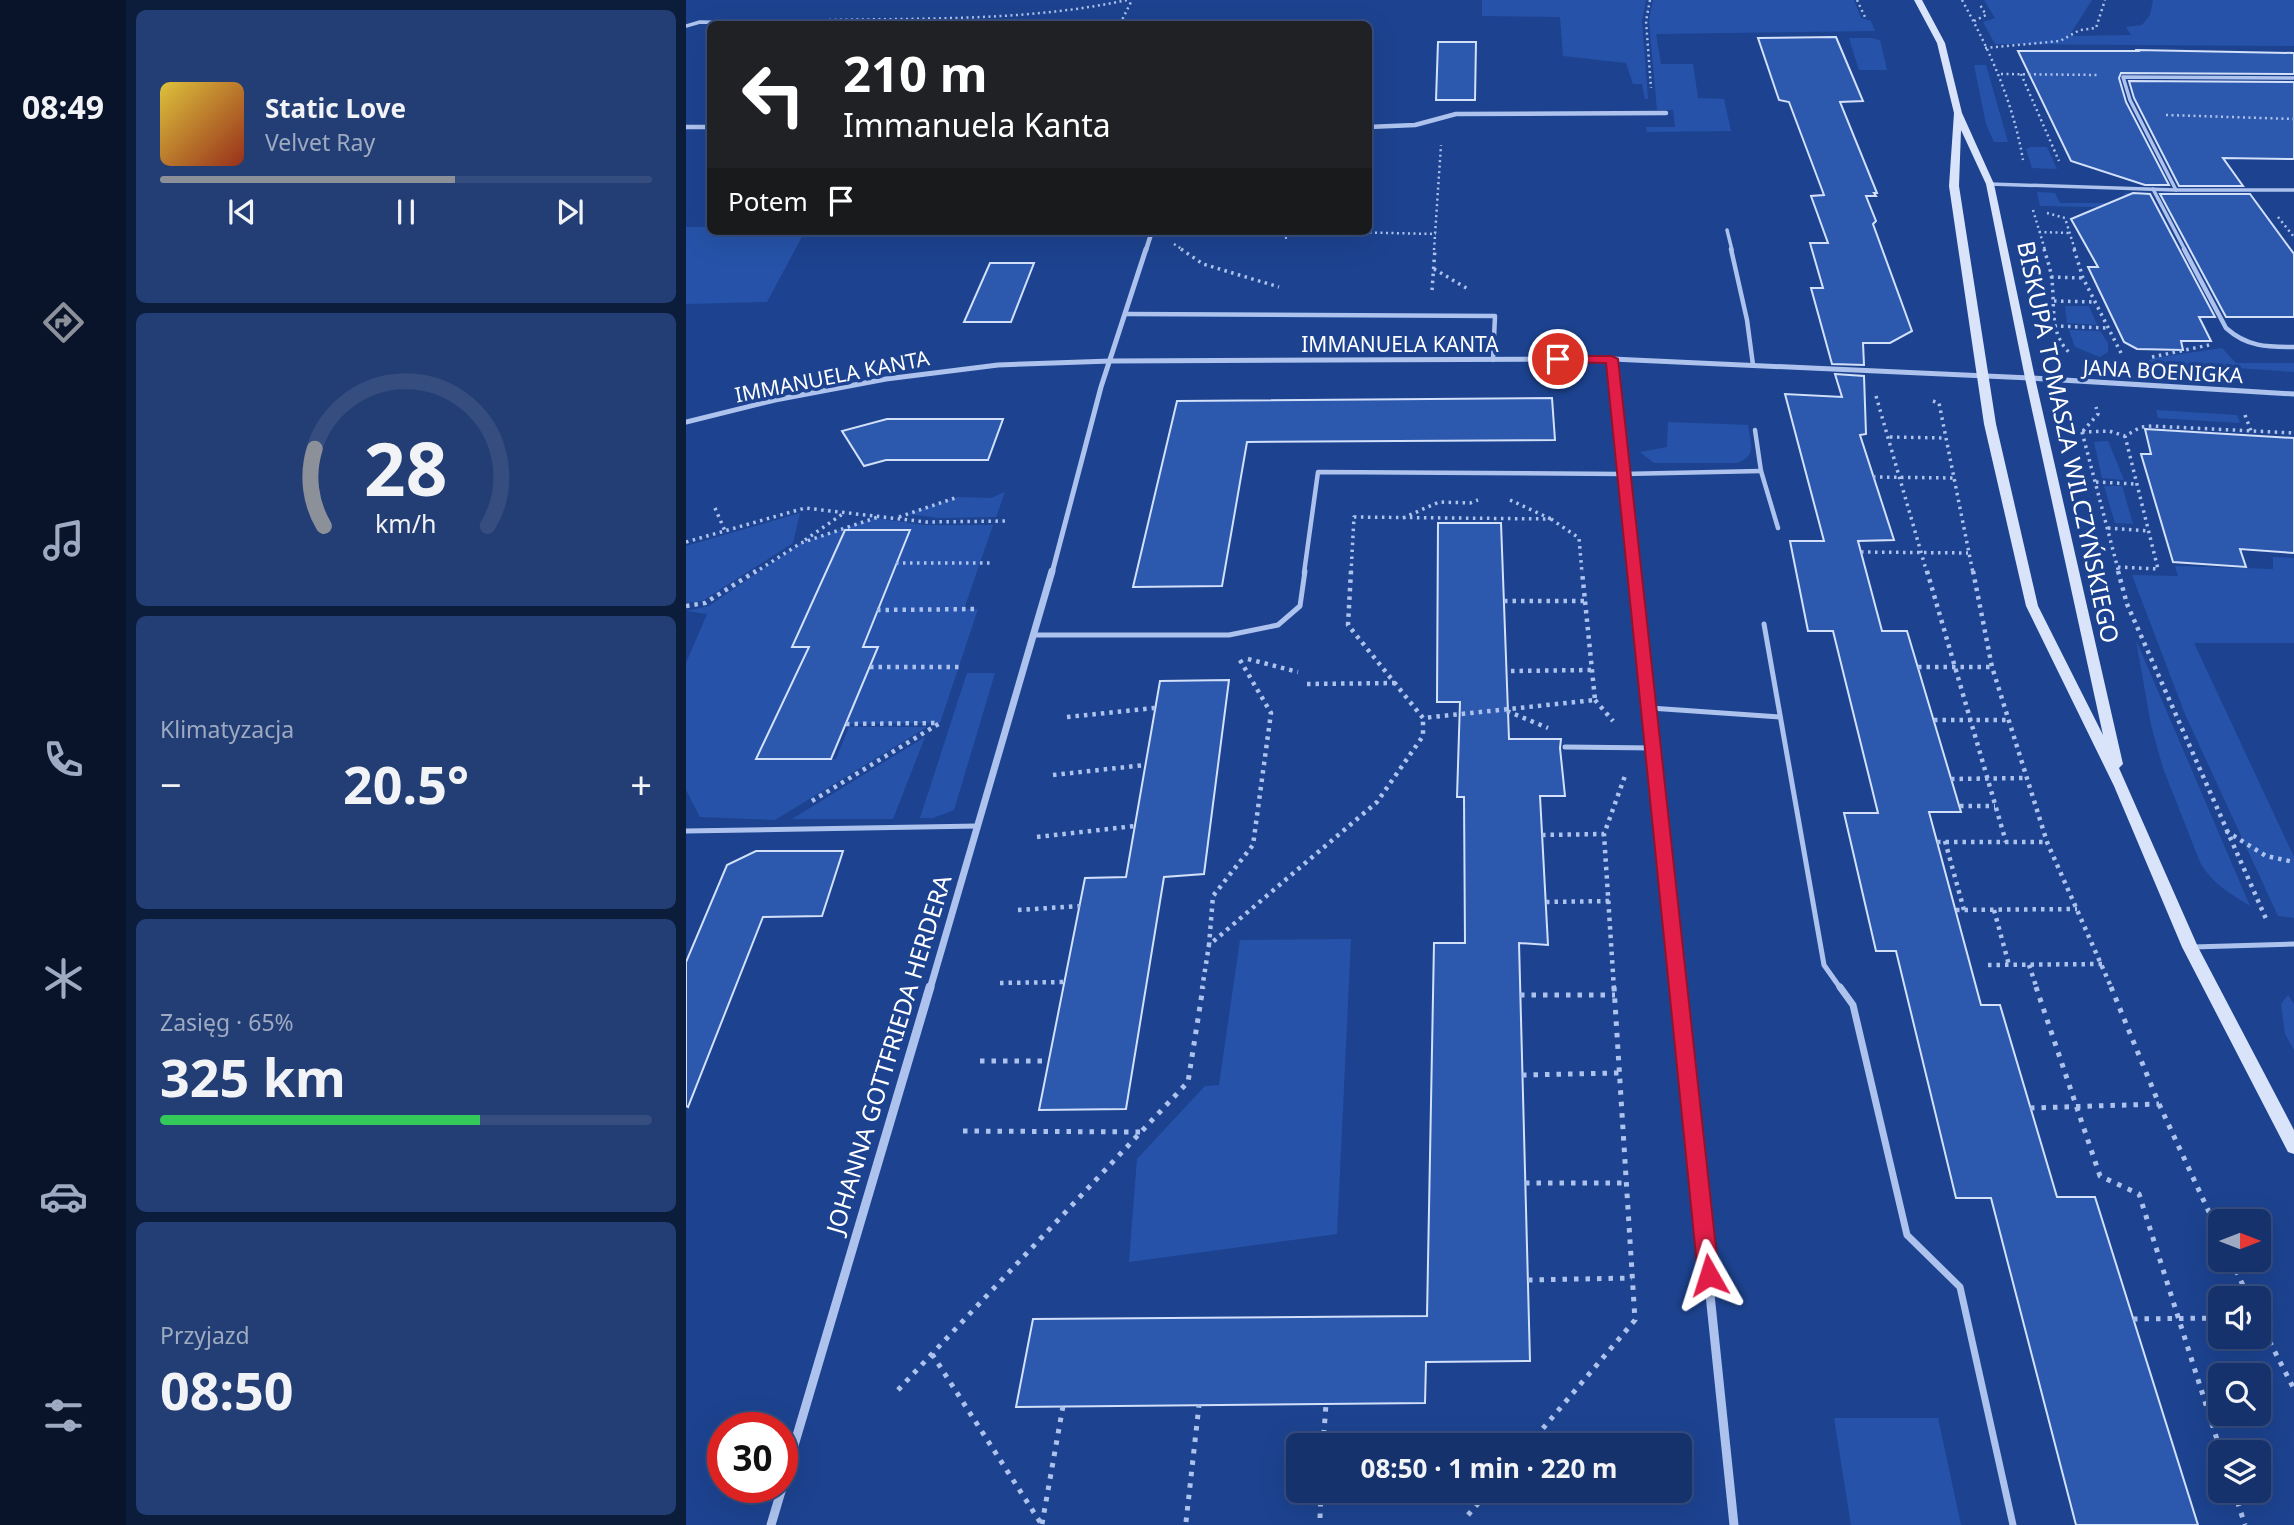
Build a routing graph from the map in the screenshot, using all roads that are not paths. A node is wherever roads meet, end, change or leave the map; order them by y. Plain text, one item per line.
1 (1918, 0) edge
2 (707, 22) edge
3 (686, 26) edge
4 (2294, 78) edge
5 (1666, 113) dead end
6 (1958, 113) junction
7 (686, 127) edge
8 (707, 127) edge
9 (1372, 127) edge
10 (1990, 184) junction
11 (2153, 189) junction
12 (2176, 190) junction
13 (2294, 190) edge
14 (1727, 230) dead end
15 (1151, 235) edge
16 (1127, 314) junction
17 (2294, 347) edge
18 (1612, 359) junction
19 (1493, 360) junction
20 (1111, 361) junction
21 (1753, 365) junction
22 (1983, 376) junction
23 (2030, 378) junction
24 (2294, 394) edge
25 (686, 422) edge
26 (1755, 430) dead end
27 (1761, 471) junction
28 (1623, 474) junction
29 (1778, 528) dead end
30 (1764, 624) dead end
31 (1035, 635) junction
32 (1650, 708) junction
33 (1780, 717) junction
34 (1565, 747) dead end
35 (1654, 748) junction
36 (2121, 786) junction
37 (978, 825) junction
38 (686, 831) edge
39 (2294, 944) edge
40 (2190, 947) junction
41 (2294, 1147) edge
42 (798, 1433) edge
43 (777, 1503) edge
44 (771, 1525) edge
45 (1734, 1525) edge
46 (2013, 1525) edge

1 - 6 street, BISKUPA TOMASZA WILCZYŃSKIEGO
2 - 3 lane
4 - 12 lane
5 - 9 street
6 - 10 street, BISKUPA TOMASZA WILCZYŃSKIEGO
6 - 22 street, BISKUPA TOMASZA WILCZYŃSKIEGO
7 - 8 street
10 - 11 lane
10 - 23 street, BISKUPA TOMASZA WILCZYŃSKIEGO
11 - 12 lane
11 - 17 lane
12 - 13 lane
14 - 21 lane
15 - 16 street
16 - 19 lane
16 - 20 street
18 - 19 street, IMMANUELA KANTA
18 - 21 street, IMMANUELA KANTA
18 - 28 street
19 - 20 street, IMMANUELA KANTA
20 - 25 street, IMMANUELA KANTA
20 - 31 street, JOHANNA GOTTFRIEDA HERDERA
21 - 22 street, IMMANUELA KANTA
22 - 23 street, JANA BOENIGKA
22 - 36 street, BISKUPA TOMASZA WILCZYŃSKIEGO
23 - 24 street, JANA BOENIGKA
23 - 36 street, BISKUPA TOMASZA WILCZYŃSKIEGO
26 - 27 lane
27 - 28 lane
27 - 29 lane
28 - 31 lane
28 - 32 street
30 - 33 lane
31 - 37 street, JOHANNA GOTTFRIEDA HERDERA
32 - 33 lane
32 - 35 street
33 - 46 lane
34 - 35 lane
35 - 45 street
36 - 40 street, BISKUPA TOMASZA WILCZYŃSKIEGO
37 - 38 lane
37 - 42 street, JOHANNA GOTTFRIEDA HERDERA
39 - 40 lane
40 - 41 street, BISKUPA TOMASZA WILCZYŃSKIEGO
43 - 44 street, JOHANNA GOTTFRIEDA HERDERA

